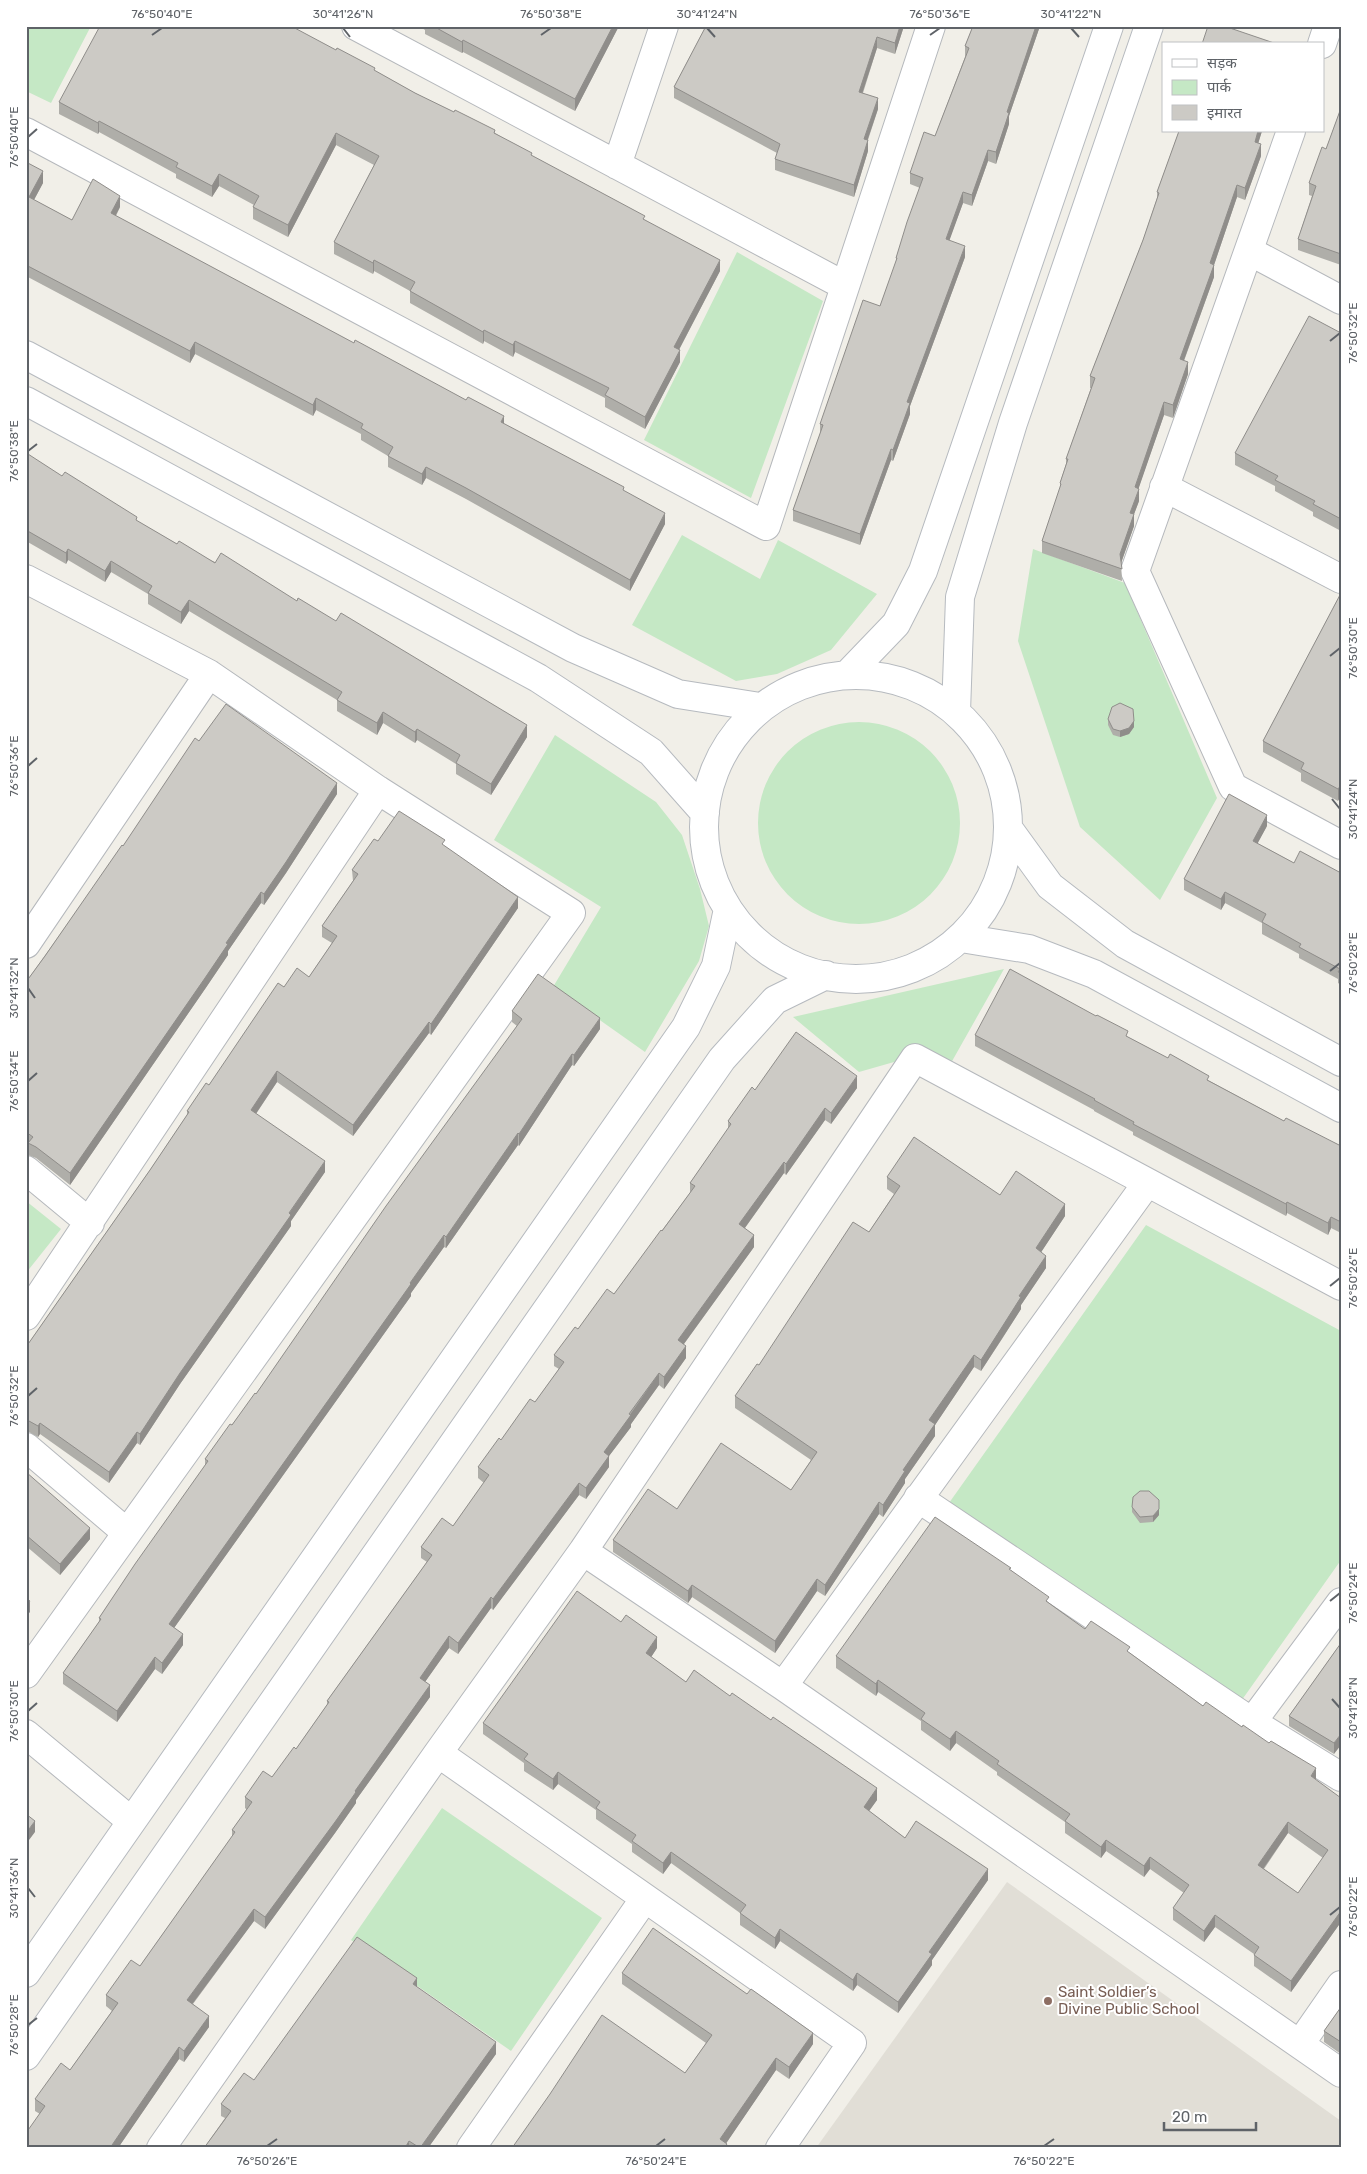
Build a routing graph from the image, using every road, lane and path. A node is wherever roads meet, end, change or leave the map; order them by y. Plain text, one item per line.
1 (356, 26) edge
2 (664, 26) edge
3 (931, 26) edge
4 (1109, 26) edge
5 (1149, 26) edge
6 (1328, 26) edge
7 (1323, 42) edge
8 (26, 132) edge
9 (1292, 132) edge
10 (617, 165) junction
11 (1249, 251) junction
12 (845, 286) junction
13 (1341, 300) edge
14 (26, 354) edge
15 (26, 401) edge
16 (1164, 487) junction
17 (26, 579) edge
18 (1341, 579) edge
19 (208, 674) junction
20 (848, 674) junction
21 (760, 707) junction
22 (956, 712) junction
23 (378, 790) junction
24 (705, 812) junction
25 (1008, 828) junction
26 (1341, 845) edge
27 (728, 909) junction
28 (961, 938) junction
29 (26, 944) edge
30 (826, 975) junction
31 (1341, 1062) edge
32 (1341, 1108) edge
33 (26, 1170) edge
34 (1147, 1183) junction
35 (90, 1223) junction
36 (1341, 1286) edge
37 (26, 1316) edge
38 (26, 1447) edge
39 (918, 1498) junction
40 (126, 1532) junction
41 (583, 1551) junction
42 (1341, 1602) edge
43 (26, 1674) edge
44 (782, 1686) junction
45 (1252, 1722) junction
46 (26, 1734) edge
47 (438, 1753) junction
48 (1341, 1777) edge
49 (131, 1821) junction
50 (645, 1898) junction
51 (26, 1973) edge
52 (1341, 1985) edge
53 (1300, 2044) junction
54 (26, 2056) edge
55 (1341, 2073) edge
56 (161, 2148) edge
57 (471, 2148) edge
58 (780, 2148) edge

1 - 10 street
2 - 10 street
3 - 12 street
4 - 20 street
5 - 22 street
6 - 7 street
8 - 12 street
9 - 11 street
10 - 12 street
11 - 13 street
11 - 16 street
14 - 21 street
15 - 24 street
16 - 18 street
16 - 26 street
17 - 19 street
19 - 23 street
19 - 29 street
20 - 21 street
20 - 22 street
21 - 24 street
22 - 25 street
23 - 35 street
23 - 40 street
24 - 27 street
25 - 28 street
25 - 31 street
27 - 30 street
27 - 49 street
28 - 30 street
28 - 32 street
30 - 54 street
33 - 35 street
34 - 36 street
34 - 39 street
34 - 41 street
35 - 37 street
38 - 40 street
39 - 44 street
39 - 45 street
40 - 43 street
41 - 44 street
41 - 47 street
42 - 45 street
44 - 53 street
45 - 48 street
46 - 49 street
47 - 50 street
47 - 56 street
49 - 51 street
50 - 57 street
50 - 58 street
52 - 53 street
53 - 55 street

